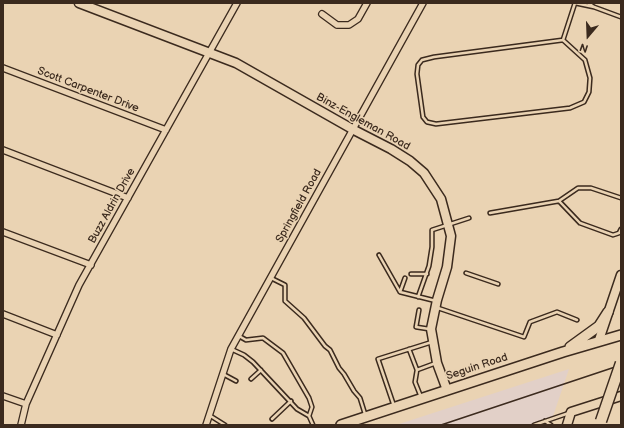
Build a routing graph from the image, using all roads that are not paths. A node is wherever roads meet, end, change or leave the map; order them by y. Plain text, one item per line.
1 (79, 3) edge
2 (237, 3) edge
3 (367, 3) edge
4 (423, 3) edge
5 (575, 3) edge
6 (588, 3) edge
7 (594, 7) junction
8 (322, 14) dead end
9 (621, 17) edge
10 (563, 40) junction
11 (209, 53) junction
12 (3, 68) edge
13 (166, 130) junction
14 (354, 130) junction
15 (3, 150) edge
16 (128, 198) junction
17 (621, 198) edge
18 (559, 201) junction
19 (490, 213) dead end
20 (469, 218) dead end
21 (449, 224) junction
22 (621, 228) edge
23 (3, 232) edge
24 (379, 255) dead end
25 (91, 265) junction
26 (466, 273) dead end
27 (411, 274) dead end
28 (426, 274) junction
29 (621, 275) edge
30 (271, 278) junction
31 (404, 278) dead end
32 (498, 284) dead end
33 (400, 292) junction
34 (418, 296) junction
35 (436, 304) junction
36 (419, 310) dead end
37 (608, 312) junction
38 (3, 314) edge
39 (577, 320) dead end
40 (431, 329) junction
41 (57, 335) junction
42 (621, 335) edge
43 (239, 336) junction
44 (599, 340) junction
45 (432, 341) junction
46 (410, 349) junction
47 (231, 350) junction
48 (563, 352) junction
49 (437, 363) junction
50 (621, 363) edge
51 (261, 370) junction
52 (417, 370) junction
53 (223, 374) junction
54 (251, 379) dead end
55 (236, 381) dead end
56 (448, 390) junction
57 (3, 396) edge
58 (621, 396) edge
59 (421, 398) junction
60 (291, 401) junction
61 (26, 404) junction
62 (394, 407) junction
63 (571, 412) junction
64 (209, 415) junction
65 (309, 416) junction
66 (366, 417) junction
67 (272, 419) dead end
68 (545, 421) junction
69 (601, 421) dead end
70 (21, 425) edge
71 (206, 425) edge
72 (225, 425) edge
73 (313, 425) edge
74 (341, 425) edge
75 (534, 425) edge
76 (551, 425) edge
77 (567, 425) edge

1 - 11 street, Binz-Engleman Road
2 - 11 street, Buzz Aldrin Drive
3 - 8 street
4 - 14 street, Springfield Road
5 - 7 lane
5 - 10 lane
6 - 7 lane
7 - 9 lane
10 - 10 lane
11 - 13 street, Buzz Aldrin Drive
11 - 14 street, Binz-Engleman Road
12 - 13 street, Scott Carpenter Drive
13 - 16 street, Buzz Aldrin Drive
14 - 21 street, Binz-Engleman Road
14 - 30 street, Springfield Road
15 - 16 street
16 - 25 street, Buzz Aldrin Drive
17 - 18 lane
18 - 19 lane
18 - 22 lane
20 - 21 lane
21 - 28 lane
21 - 35 street, Binz-Engleman Road
23 - 25 street
24 - 33 lane
25 - 41 street, Buzz Aldrin Drive
26 - 32 lane
27 - 28 lane
28 - 34 lane
29 - 37 street
30 - 43 street, Springfield Road
30 - 66 lane
31 - 33 lane
33 - 34 lane
34 - 35 lane
35 - 39 lane
35 - 40 street, Binz-Engleman Road
36 - 40 lane
37 - 44 street
37 - 48 main road
38 - 41 street
40 - 45 street, Binz-Engleman Road
41 - 61 street, Buzz Aldrin Drive
42 - 44 main road, Seguin Road
43 - 47 street, Springfield Road
43 - 65 lane
44 - 48 main road, Seguin Road
45 - 46 lane
45 - 49 street, Binz-Engleman Road
46 - 52 lane
46 - 62 lane
47 - 51 lane
47 - 53 street, Springfield Road
48 - 56 main road, Seguin Road
49 - 52 lane
49 - 56 street, Binz-Engleman Road
50 - 69 highway, bridge
51 - 54 lane
51 - 60 lane
52 - 59 lane
53 - 55 lane
53 - 64 street, Springfield Road
56 - 59 main road, Seguin Road
57 - 61 street
58 - 63 street
59 - 62 main road, Seguin Road
60 - 65 lane
60 - 67 lane
61 - 70 street, Buzz Aldrin Drive
62 - 66 main road, Seguin Road
63 - 68 lane
63 - 77 street
64 - 71 street, Springfield Road
64 - 72 lane
65 - 73 lane
66 - 74 main road, Seguin Road
68 - 75 lane
68 - 76 lane

